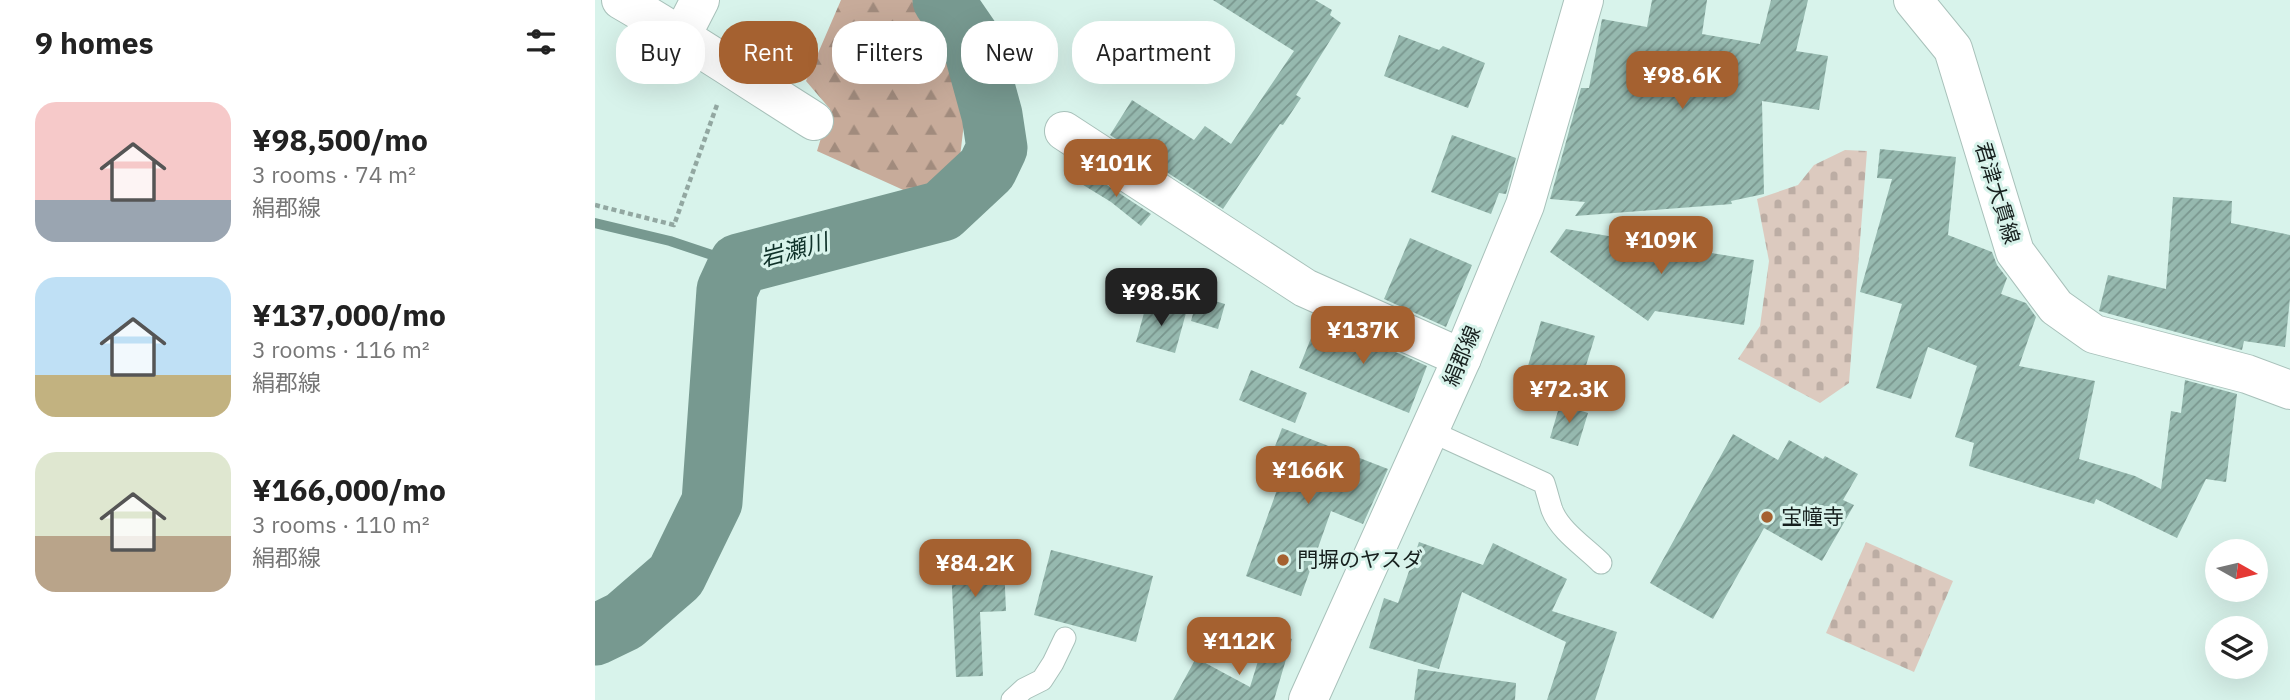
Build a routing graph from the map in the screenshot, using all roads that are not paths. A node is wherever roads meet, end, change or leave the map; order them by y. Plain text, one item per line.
1 (621, 0) edge
2 (700, 0) edge
3 (1584, 0) edge
4 (1913, 0) edge
5 (658, 21) edge
6 (689, 21) edge
7 (705, 51) edge
8 (814, 121) dead end
9 (1064, 131) dead end
10 (1462, 358) junction
11 (2290, 390) edge
12 (1430, 431) junction
13 (1601, 563) dead end
14 (1065, 638) dead end
15 (1012, 700) edge
16 (1308, 700) edge

1 - 5 main road
2 - 6 main road
3 - 10 main road, 絹郡線
4 - 11 main road, 君津大貫線
7 - 8 main road
9 - 10 main road
10 - 12 main road, 絹郡線
12 - 13 lane
12 - 16 main road, 絹郡線
14 - 15 lane

